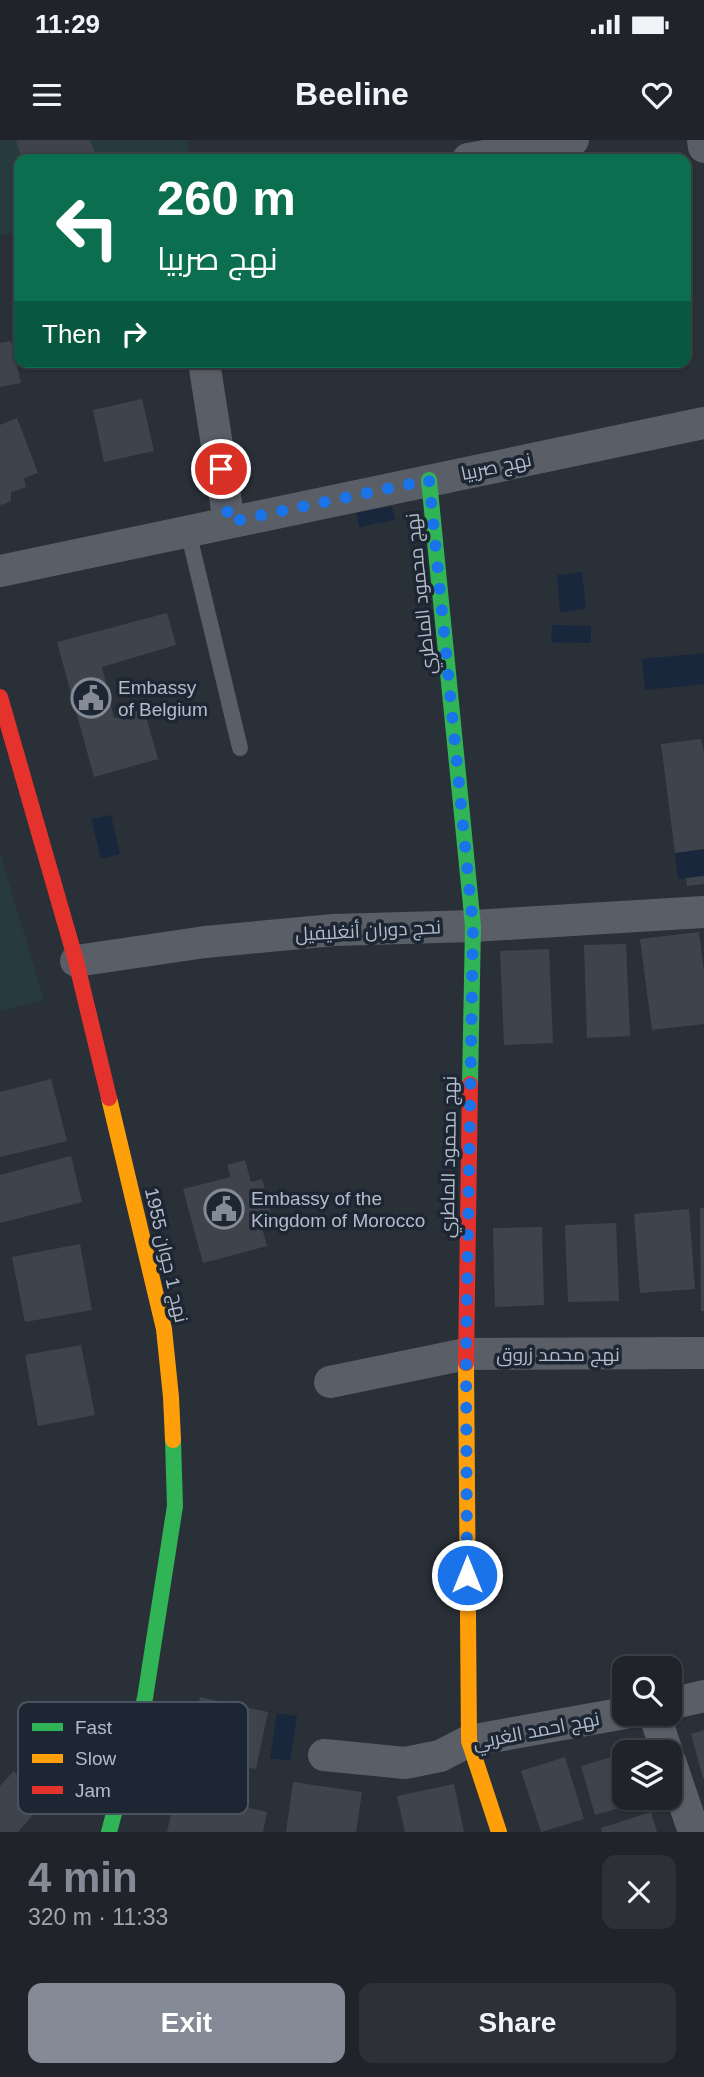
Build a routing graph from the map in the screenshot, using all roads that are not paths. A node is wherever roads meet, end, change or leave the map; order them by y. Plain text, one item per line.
1 (573, 140) edge
2 (703, 140) edge
3 (704, 147) edge
4 (496, 154) edge
5 (205, 368) edge
6 (704, 423) edge
7 (429, 480) junction
8 (229, 522) junction
9 (188, 531) junction
10 (0, 571) edge
11 (0, 697) edge
12 (240, 748) dead end
13 (704, 912) edge
14 (473, 926) junction
15 (75, 961) junction
16 (704, 1353) edge
17 (466, 1354) junction
18 (330, 1382) dead end
19 (704, 1696) edge
20 (682, 1701) edge
21 (144, 1702) edge
22 (612, 1715) edge
23 (469, 1741) junction
24 (324, 1755) dead end
25 (682, 1796) edge
26 (114, 1814) edge
27 (109, 1832) edge
28 (499, 1832) edge
29 (694, 1832) edge

1 - 4 street
2 - 3 street
5 - 8 street
6 - 7 street, نهج صربيا
7 - 8 street, نهج صربيا
7 - 14 street, نهج محمود الماطري
8 - 9 street, نهج صربيا
9 - 10 street, نهج صربيا
9 - 12 lane
11 - 15 street, نهج 1 جوان 1955
13 - 14 street, نحج دوران أنغليفيل
14 - 15 street, نحج دوران أنغليفيل
14 - 17 street, نهج محمود الماطري
15 - 21 street, نهج 1 جوان 1955
16 - 17 street, نهج محمد زروق
17 - 18 street, نهج محمد زروق
17 - 23 street, نهج محمود الماطري
19 - 20 street
22 - 23 street, نهج احمد الغربي
23 - 24 street, نهج احمد الغربي
23 - 28 street, نهج محمود الماطري
25 - 29 street
26 - 27 street, نهج 1 جوان 1955

